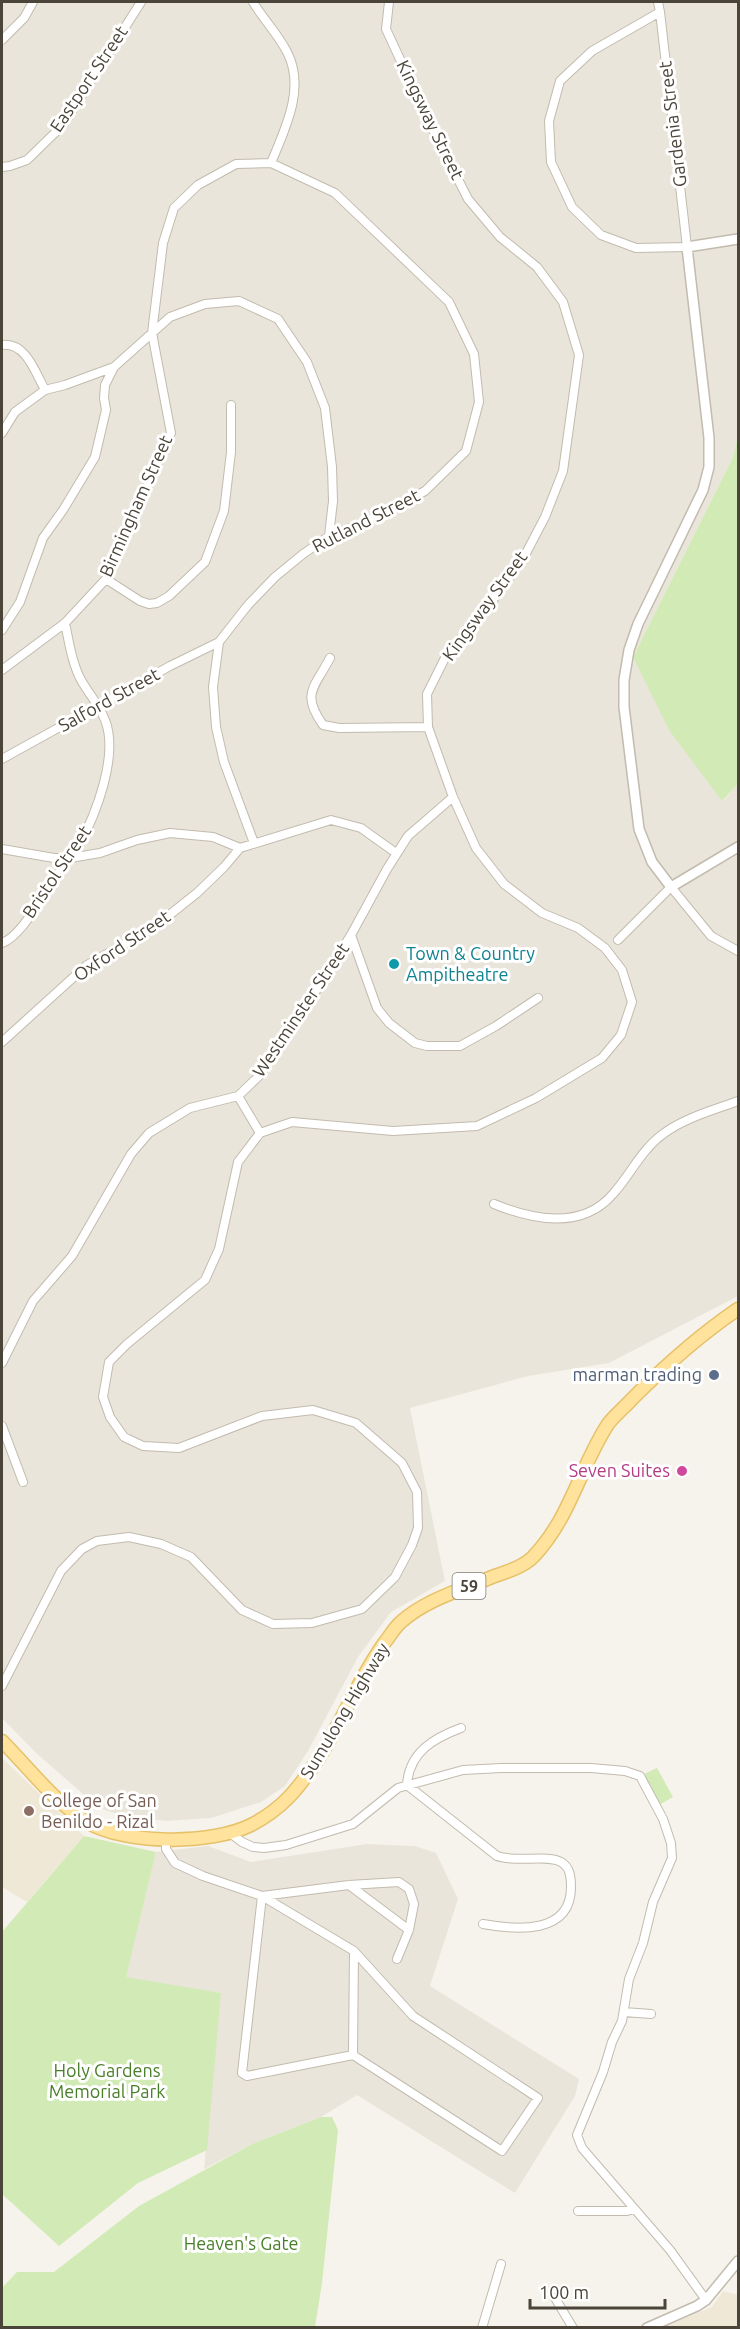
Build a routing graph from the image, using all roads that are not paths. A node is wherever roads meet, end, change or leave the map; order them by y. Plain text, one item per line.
1 (33, 2) edge
2 (141, 2) edge
3 (254, 2) edge
4 (389, 2) edge
5 (658, 2) edge
6 (660, 12) junction
7 (2, 40) edge
8 (271, 163) junction
9 (2, 167) edge
10 (738, 239) edge
11 (687, 247) junction
12 (152, 333) junction
13 (2, 345) edge
14 (114, 367) junction
15 (45, 390) junction
16 (231, 405) dead end
17 (2, 433) edge
18 (329, 536) junction
19 (106, 579) junction
20 (65, 623) junction
21 (2, 630) edge
22 (219, 642) junction
23 (330, 658) dead end
24 (2, 670) edge
25 (99, 707) junction
26 (428, 727) junction
27 (2, 759) edge
28 (453, 797) junction
29 (254, 843) junction
30 (738, 847) edge
31 (240, 848) junction
32 (2, 849) edge
33 (396, 853) junction
34 (70, 858) junction
35 (671, 887) junction
36 (351, 935) junction
37 (618, 940) dead end
38 (2, 943) edge
39 (738, 951) edge
40 (538, 999) dead end
41 (2, 1042) edge
42 (238, 1096) junction
43 (738, 1101) edge
44 (260, 1133) junction
45 (494, 1203) dead end
46 (738, 1309) edge
47 (2, 1363) edge
48 (2, 1426) edge
49 (23, 1482) dead end
50 (2, 1686) edge
51 (461, 1728) dead end
52 (2, 1741) edge
53 (407, 1785) junction
54 (229, 1832) junction
55 (166, 1840) junction
56 (349, 1885) junction
57 (262, 1896) junction
58 (483, 1924) dead end
59 (409, 1930) junction
60 (354, 1951) junction
61 (397, 1959) dead end
62 (624, 2012) junction
63 (651, 2014) dead end
64 (353, 2055) junction
65 (634, 2209) junction
66 (578, 2211) dead end
67 (738, 2261) edge
68 (501, 2264) dead end
69 (555, 2298) dead end
70 (706, 2300) junction
71 (482, 2328) edge
72 (573, 2328) edge
73 (647, 2328) edge

1 - 7 street
2 - 9 street, Eastport Street
3 - 8 street
4 - 26 street, Kingsway Street
5 - 6 street, Gardenia Street
6 - 11 street, Gardenia Street
6 - 11 street
8 - 12 street, Birmingham Street
8 - 18 street, Rutland Street
10 - 11 street
11 - 35 street
12 - 14 street
12 - 18 street
12 - 19 street, Birmingham Street
13 - 15 street
14 - 15 street
14 - 21 street
15 - 17 street
16 - 19 street
18 - 22 street, Rutland Street
19 - 20 street, Birmingham Street
20 - 24 street, Birmingham Street
20 - 25 street, Bristol Street
22 - 25 street, Salford Street
22 - 29 street
23 - 26 street
25 - 27 street, Salford Street
25 - 34 street, Bristol Street
26 - 28 street, Kingsway Street
28 - 33 street, Westminster Street
28 - 44 street, Kingsway Street
29 - 31 street
29 - 33 street
30 - 35 street
31 - 34 street
31 - 41 street, Oxford Street
32 - 34 street
33 - 36 street, Westminster Street
34 - 38 street, Bristol Street
35 - 37 street
35 - 39 street
36 - 40 street
36 - 42 street, Westminster Street
42 - 44 street
42 - 47 street, Westminster Street
43 - 45 street
44 - 50 street
46 - 54 main road, Sumulong Highway / 59
48 - 49 street
51 - 53 street
52 - 55 main road, Sumulong Highway / 59
53 - 54 street
53 - 58 street
53 - 62 street
54 - 55 main road, Sumulong Highway / 59
55 - 57 street
56 - 57 street
56 - 59 street
56 - 59 street
57 - 60 street
57 - 64 street
59 - 61 street
60 - 64 street
60 - 64 street
62 - 63 street
62 - 65 street
65 - 66 street
65 - 70 street
67 - 70 street
68 - 71 street
69 - 72 street
70 - 73 street

